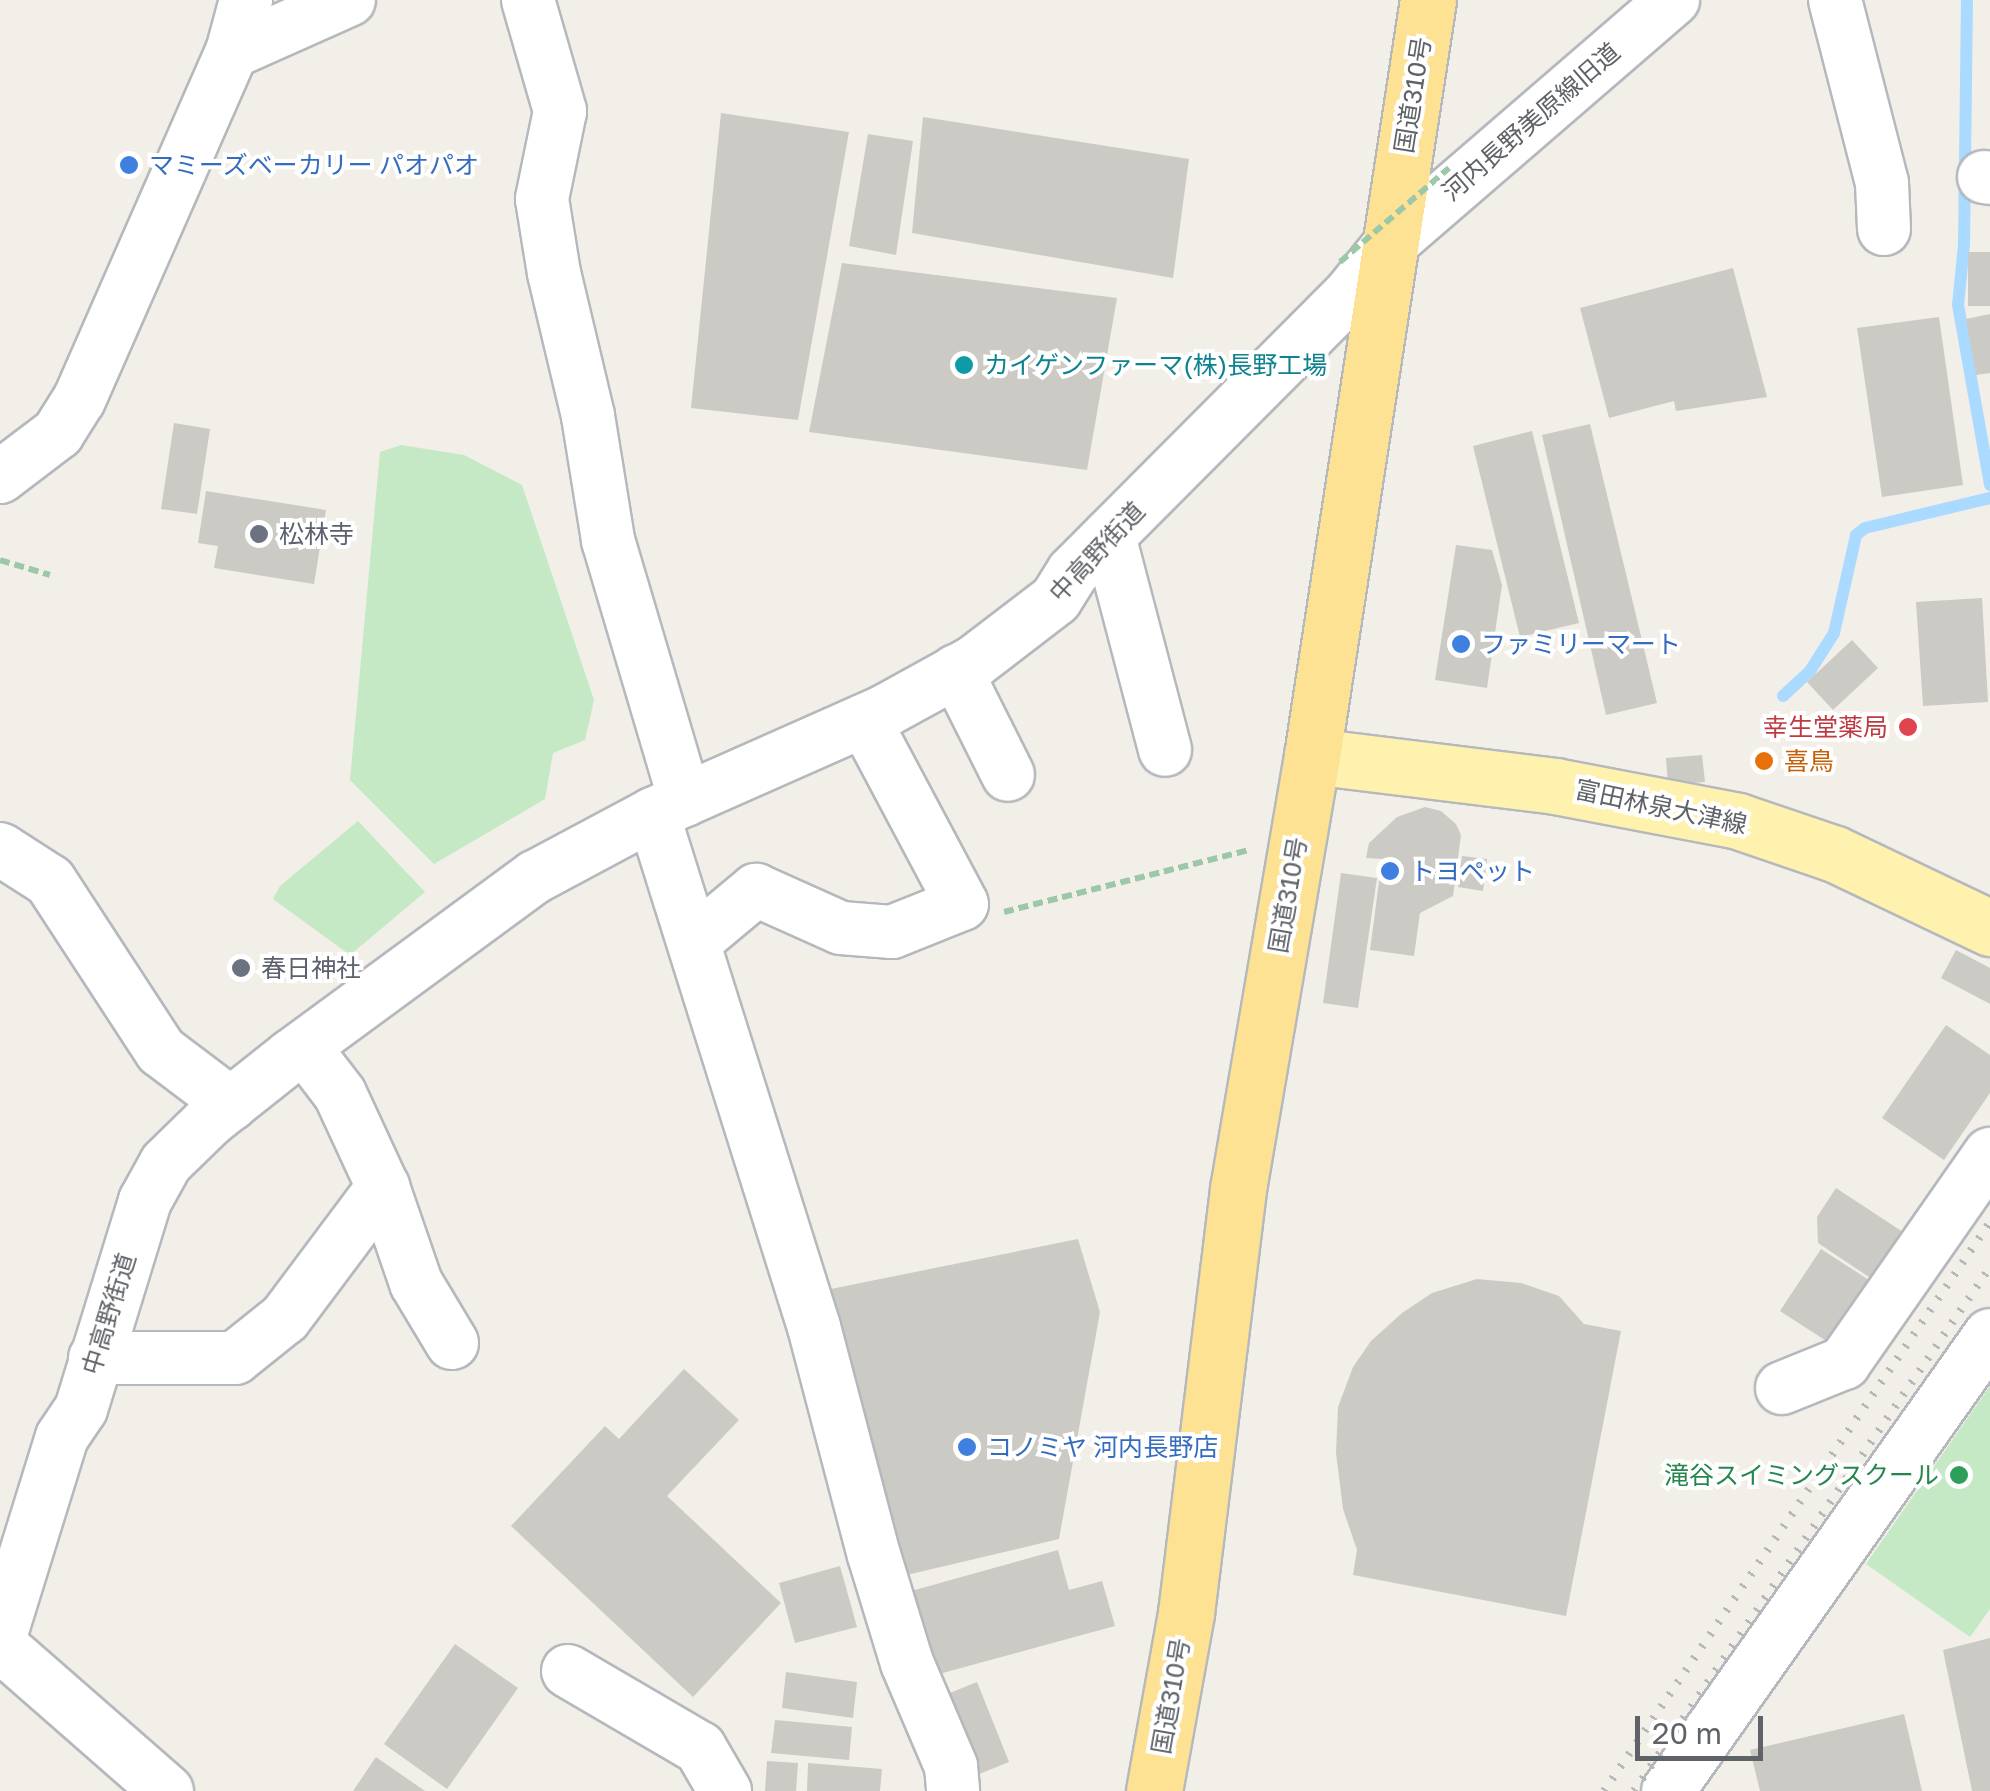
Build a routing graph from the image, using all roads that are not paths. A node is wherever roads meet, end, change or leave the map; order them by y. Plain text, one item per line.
1 (246, 0) edge
2 (349, 0) edge
3 (528, 0) edge
4 (1428, 0) edge
5 (1672, 0) edge
6 (1835, 0) edge
7 (232, 52) junction
8 (1884, 230) dead end
9 (1365, 253) junction
10 (0, 477) edge
11 (1109, 536) junction
12 (956, 672) junction
13 (864, 720) junction
14 (1165, 750) dead end
15 (1312, 756) junction
16 (1008, 775) dead end
17 (669, 807) junction
18 (0, 849) edge
19 (1990, 928) edge
20 (695, 941) junction
21 (304, 1047) junction
22 (231, 1104) junction
23 (1990, 1154) edge
24 (384, 1187) junction
25 (1990, 1335) edge
26 (452, 1344) dead end
27 (94, 1358) junction
28 (1782, 1388) dead end
29 (0, 1637) edge
30 (0, 1645) edge
31 (568, 1671) dead end
32 (167, 1791) edge
33 (725, 1791) edge
34 (953, 1791) edge
35 (1154, 1791) edge
36 (1668, 1791) edge

1 - 7 street
2 - 7 street
3 - 17 street
4 - 9 highway, 国道310号
5 - 9 street, 河内長野美原線旧道
6 - 8 street
7 - 10 street
9 - 11 street, 中高野街道
9 - 15 highway, 国道310号
11 - 12 street, 中高野街道
11 - 14 street
12 - 13 street, 中高野街道
12 - 16 street
13 - 17 street, 中高野街道
13 - 20 street
15 - 19 main road, 富田林泉大津線
15 - 35 highway, 国道310号
17 - 20 street
17 - 21 street, 中高野街道
18 - 22 street
20 - 34 street
21 - 22 street, 中高野街道
21 - 24 street
22 - 27 street, 中高野街道
23 - 28 street
24 - 26 street
24 - 27 street
25 - 36 street
27 - 29 street, 中高野街道
30 - 32 street
31 - 33 street

